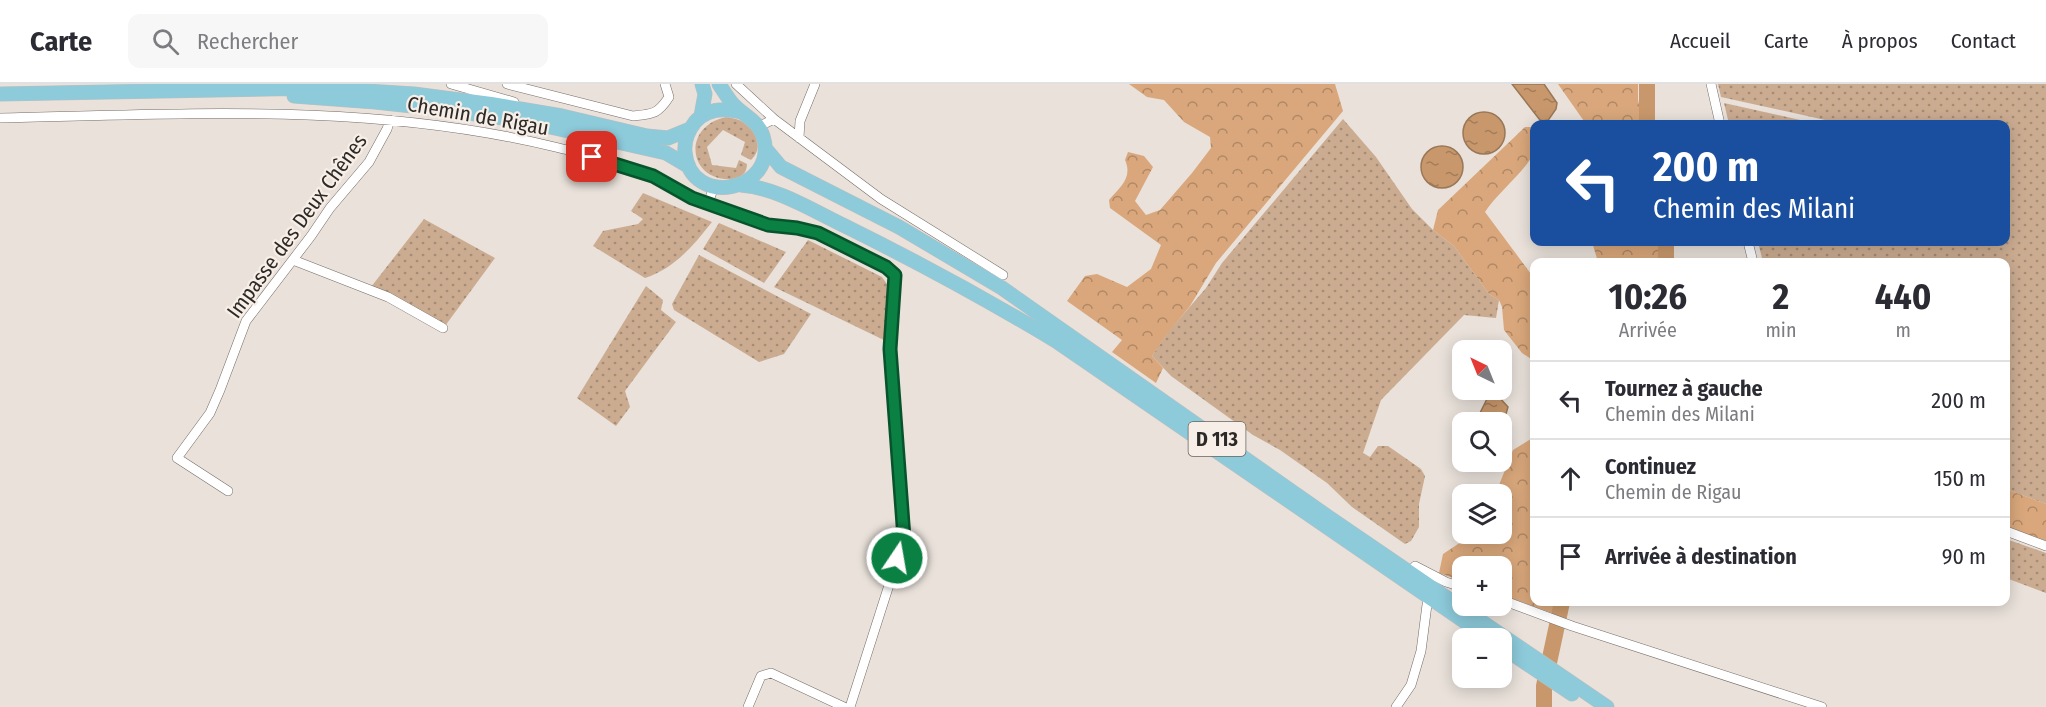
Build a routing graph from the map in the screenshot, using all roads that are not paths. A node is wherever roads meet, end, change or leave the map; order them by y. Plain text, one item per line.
1 (451, 84) edge
2 (507, 84) edge
3 (665, 84) edge
4 (702, 84) edge
5 (719, 84) edge
6 (815, 84) edge
7 (1711, 84) edge
8 (738, 85) edge
9 (236, 90) junction
10 (0, 94) edge
11 (741, 112) junction
12 (562, 116) junction
13 (701, 117) junction
14 (0, 118) edge
15 (774, 119) junction
16 (390, 120) junction
17 (1719, 120) edge
18 (758, 127) junction
19 (690, 129) junction
20 (799, 138) junction
21 (765, 148) junction
22 (688, 166) junction
23 (741, 185) junction
24 (714, 187) junction
25 (708, 203) junction
26 (293, 260) junction
27 (1003, 275) dead end
28 (443, 328) dead end
29 (228, 491) dead end
30 (2010, 532) edge
31 (2046, 546) edge
32 (1409, 577) junction
33 (1452, 584) edge
34 (1431, 592) junction
35 (1512, 604) edge
36 (1476, 628) edge
37 (1512, 652) edge
38 (1536, 665) junction
39 (1562, 682) junction
40 (748, 707) edge
41 (844, 707) edge
42 (850, 707) edge
43 (1396, 707) edge
44 (1591, 707) edge
45 (1607, 707) edge
46 (1822, 707) edge

1 - 12 street
2 - 3 street
4 - 13 main road
5 - 11 main road
6 - 20 street
7 - 17 street
8 - 15 street
9 - 10 main road
9 - 12 main road
9 - 22 main road
11 - 13 main road
11 - 18 main road
12 - 19 main road
13 - 19 main road
14 - 16 street, Chemin de Rigau
15 - 18 street
15 - 20 street
16 - 25 street, Chemin de Rigau
16 - 26 street, Impasse des Deux Chênes
18 - 21 main road
19 - 22 main road
20 - 27 street
21 - 23 main road
21 - 32 main road, D 113
22 - 24 main road
23 - 24 main road
23 - 32 main road, D 113
24 - 25 street
25 - 42 street, Chemin de Rigau
26 - 28 street
26 - 29 street, Impasse des Deux Chênes
30 - 31 street
32 - 33 street
32 - 34 main road, D 113
34 - 36 main road, D 113
34 - 38 main road, D 113
34 - 43 street
35 - 46 street
37 - 38 main road, D 113
38 - 39 main road, D 113
39 - 44 main road, D 113
39 - 45 main road, D 113
40 - 41 street

